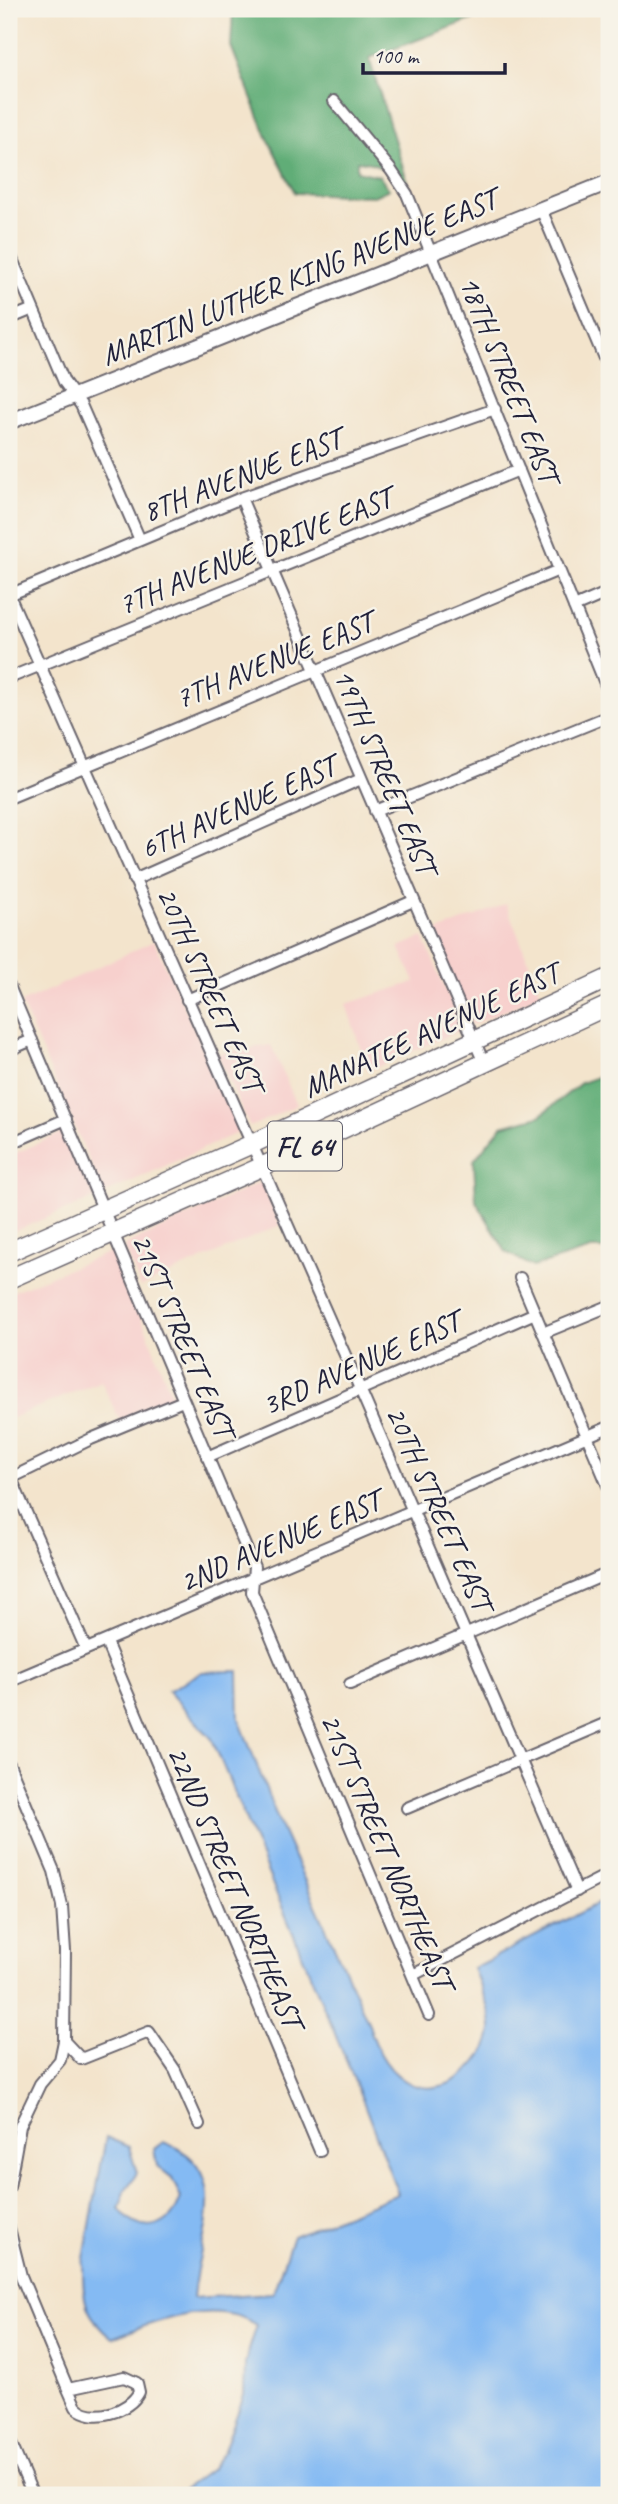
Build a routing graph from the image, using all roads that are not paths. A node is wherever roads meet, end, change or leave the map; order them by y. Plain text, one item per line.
1 (334, 100) dead end
2 (609, 182) edge
3 (541, 209) junction
4 (9, 252) edge
5 (431, 252) junction
6 (33, 309) junction
7 (9, 319) edge
8 (609, 370) edge
9 (73, 394) junction
10 (495, 409) junction
11 (9, 422) edge
12 (519, 470) junction
13 (241, 498) junction
14 (140, 540) junction
15 (559, 570) junction
16 (273, 571) junction
17 (609, 592) edge
18 (9, 595) edge
19 (574, 607) junction
20 (40, 665) junction
21 (315, 670) junction
22 (9, 678) edge
23 (609, 693) edge
24 (609, 716) edge
25 (84, 764) junction
26 (361, 779) junction
27 (9, 798) edge
28 (375, 811) junction
29 (134, 880) junction
30 (413, 901) junction
31 (609, 978) edge
32 (9, 986) edge
33 (187, 1000) junction
34 (609, 1004) edge
35 (32, 1040) junction
36 (473, 1041) junction
37 (9, 1050) edge
38 (484, 1063) junction
39 (66, 1119) junction
40 (9, 1144) edge
41 (252, 1144) junction
42 (261, 1167) junction
43 (106, 1211) junction
44 (113, 1233) junction
45 (9, 1252) edge
46 (520, 1278) dead end
47 (9, 1279) edge
48 (609, 1306) edge
49 (535, 1313) junction
50 (543, 1333) junction
51 (360, 1389) junction
52 (183, 1401) junction
53 (609, 1427) edge
54 (587, 1436) junction
55 (207, 1457) junction
56 (10, 1478) edge
57 (609, 1488) edge
58 (413, 1511) junction
59 (609, 1573) edge
60 (253, 1581) junction
61 (467, 1634) junction
62 (106, 1642) junction
63 (86, 1649) junction
64 (9, 1682) edge
65 (350, 1684) dead end
66 (300, 1706) joint
67 (609, 1722) edge
68 (521, 1760) junction
69 (9, 1763) edge
70 (407, 1808) dead end
71 (609, 1874) edge
72 (577, 1891) junction
73 (413, 1975) junction
74 (429, 2015) dead end
75 (64, 2041) junction
76 (199, 2124) dead end
77 (320, 2151) dead end
78 (9, 2187) edge
79 (9, 2228) edge
80 (21, 2276) junction
81 (9, 2281) edge
82 (68, 2389) junction
83 (9, 2439) edge
84 (33, 2495) edge

1 - 5 street, 18TH STREET EAST
2 - 3 street, MARTIN LUTHER KING AVENUE EAST
3 - 5 street, MARTIN LUTHER KING AVENUE EAST
3 - 8 street
4 - 6 street
5 - 9 street, MARTIN LUTHER KING AVENUE EAST
5 - 10 street, 18TH STREET EAST
6 - 7 street
6 - 9 street
9 - 11 street, MARTIN LUTHER KING AVENUE EAST
9 - 14 street
10 - 12 street, 18TH STREET EAST
10 - 13 street, 8TH AVENUE EAST
12 - 15 street, 18TH STREET EAST
12 - 16 street, 7TH AVENUE DRIVE EAST
13 - 14 street, 8TH AVENUE EAST
13 - 16 street, 19TH STREET EAST
14 - 18 street, 8TH AVENUE EAST
15 - 19 street, 18TH STREET EAST
15 - 21 street, 7TH AVENUE EAST
16 - 20 street, 7TH AVENUE DRIVE EAST
16 - 21 street, 19TH STREET EAST
17 - 19 street
18 - 20 street, 20TH STREET EAST
19 - 23 street, 18TH STREET EAST
20 - 22 street, 7TH AVENUE DRIVE EAST
20 - 25 street, 20TH STREET EAST
21 - 25 street, 7TH AVENUE EAST
21 - 26 street, 19TH STREET EAST
24 - 28 street
25 - 27 street, 7TH AVENUE EAST
25 - 29 street, 20TH STREET EAST
26 - 28 street, 19TH STREET EAST
26 - 29 street, 6TH AVENUE EAST
28 - 30 street, 19TH STREET EAST
29 - 33 street, 20TH STREET EAST
30 - 33 street
30 - 36 street, 19TH STREET EAST
31 - 36 main road, MANATEE AVENUE EAST / FL 64
32 - 35 street, 21ST STREET EAST
33 - 41 street, 20TH STREET EAST
34 - 38 main road, MANATEE AVENUE EAST / FL 64
35 - 37 street
35 - 39 street, 21ST STREET EAST
36 - 38 street, 19TH STREET EAST
36 - 41 main road, MANATEE AVENUE EAST / FL 64
38 - 42 main road, MANATEE AVENUE EAST / FL 64
39 - 40 street
39 - 43 street, 21ST STREET EAST
41 - 42 street, 20TH STREET EAST
41 - 43 main road, MANATEE AVENUE EAST / FL 64
42 - 44 main road, MANATEE AVENUE EAST / FL 64
42 - 51 street, 20TH STREET EAST
43 - 44 street, 21ST STREET EAST
43 - 45 main road, MANATEE AVENUE EAST / FL 64
44 - 47 main road, MANATEE AVENUE EAST / FL 64
44 - 52 street, 21ST STREET EAST
46 - 49 street
48 - 50 street
49 - 50 street
49 - 51 street, 3RD AVENUE EAST
50 - 54 street
51 - 55 street, 3RD AVENUE EAST
51 - 58 street, 20TH STREET EAST
52 - 55 street, 21ST STREET EAST
52 - 56 street
53 - 54 street, 2ND AVENUE EAST
54 - 57 street
54 - 58 street, 2ND AVENUE EAST
55 - 60 street, 21ST STREET EAST
56 - 63 street
58 - 60 street, 2ND AVENUE EAST
58 - 61 street, 20TH STREET EAST
59 - 61 street
60 - 62 street, 2ND AVENUE EAST
60 - 66 street, 21ST STREET EAST
61 - 65 street
61 - 68 street, 20TH STREET EAST
62 - 63 street, 2ND AVENUE EAST
62 - 77 street, 22ND STREET NORTHEAST
63 - 64 street, 2ND AVENUE EAST
66 - 73 street, 21ST STREET NORTHEAST
67 - 68 street
68 - 70 street
68 - 72 street, 20TH STREET EAST
69 - 75 street
71 - 72 street
72 - 73 street
73 - 74 street, 21ST STREET NORTHEAST
75 - 76 street
75 - 78 street
79 - 80 street
80 - 81 street
80 - 82 street
82 - 82 street
83 - 84 street

